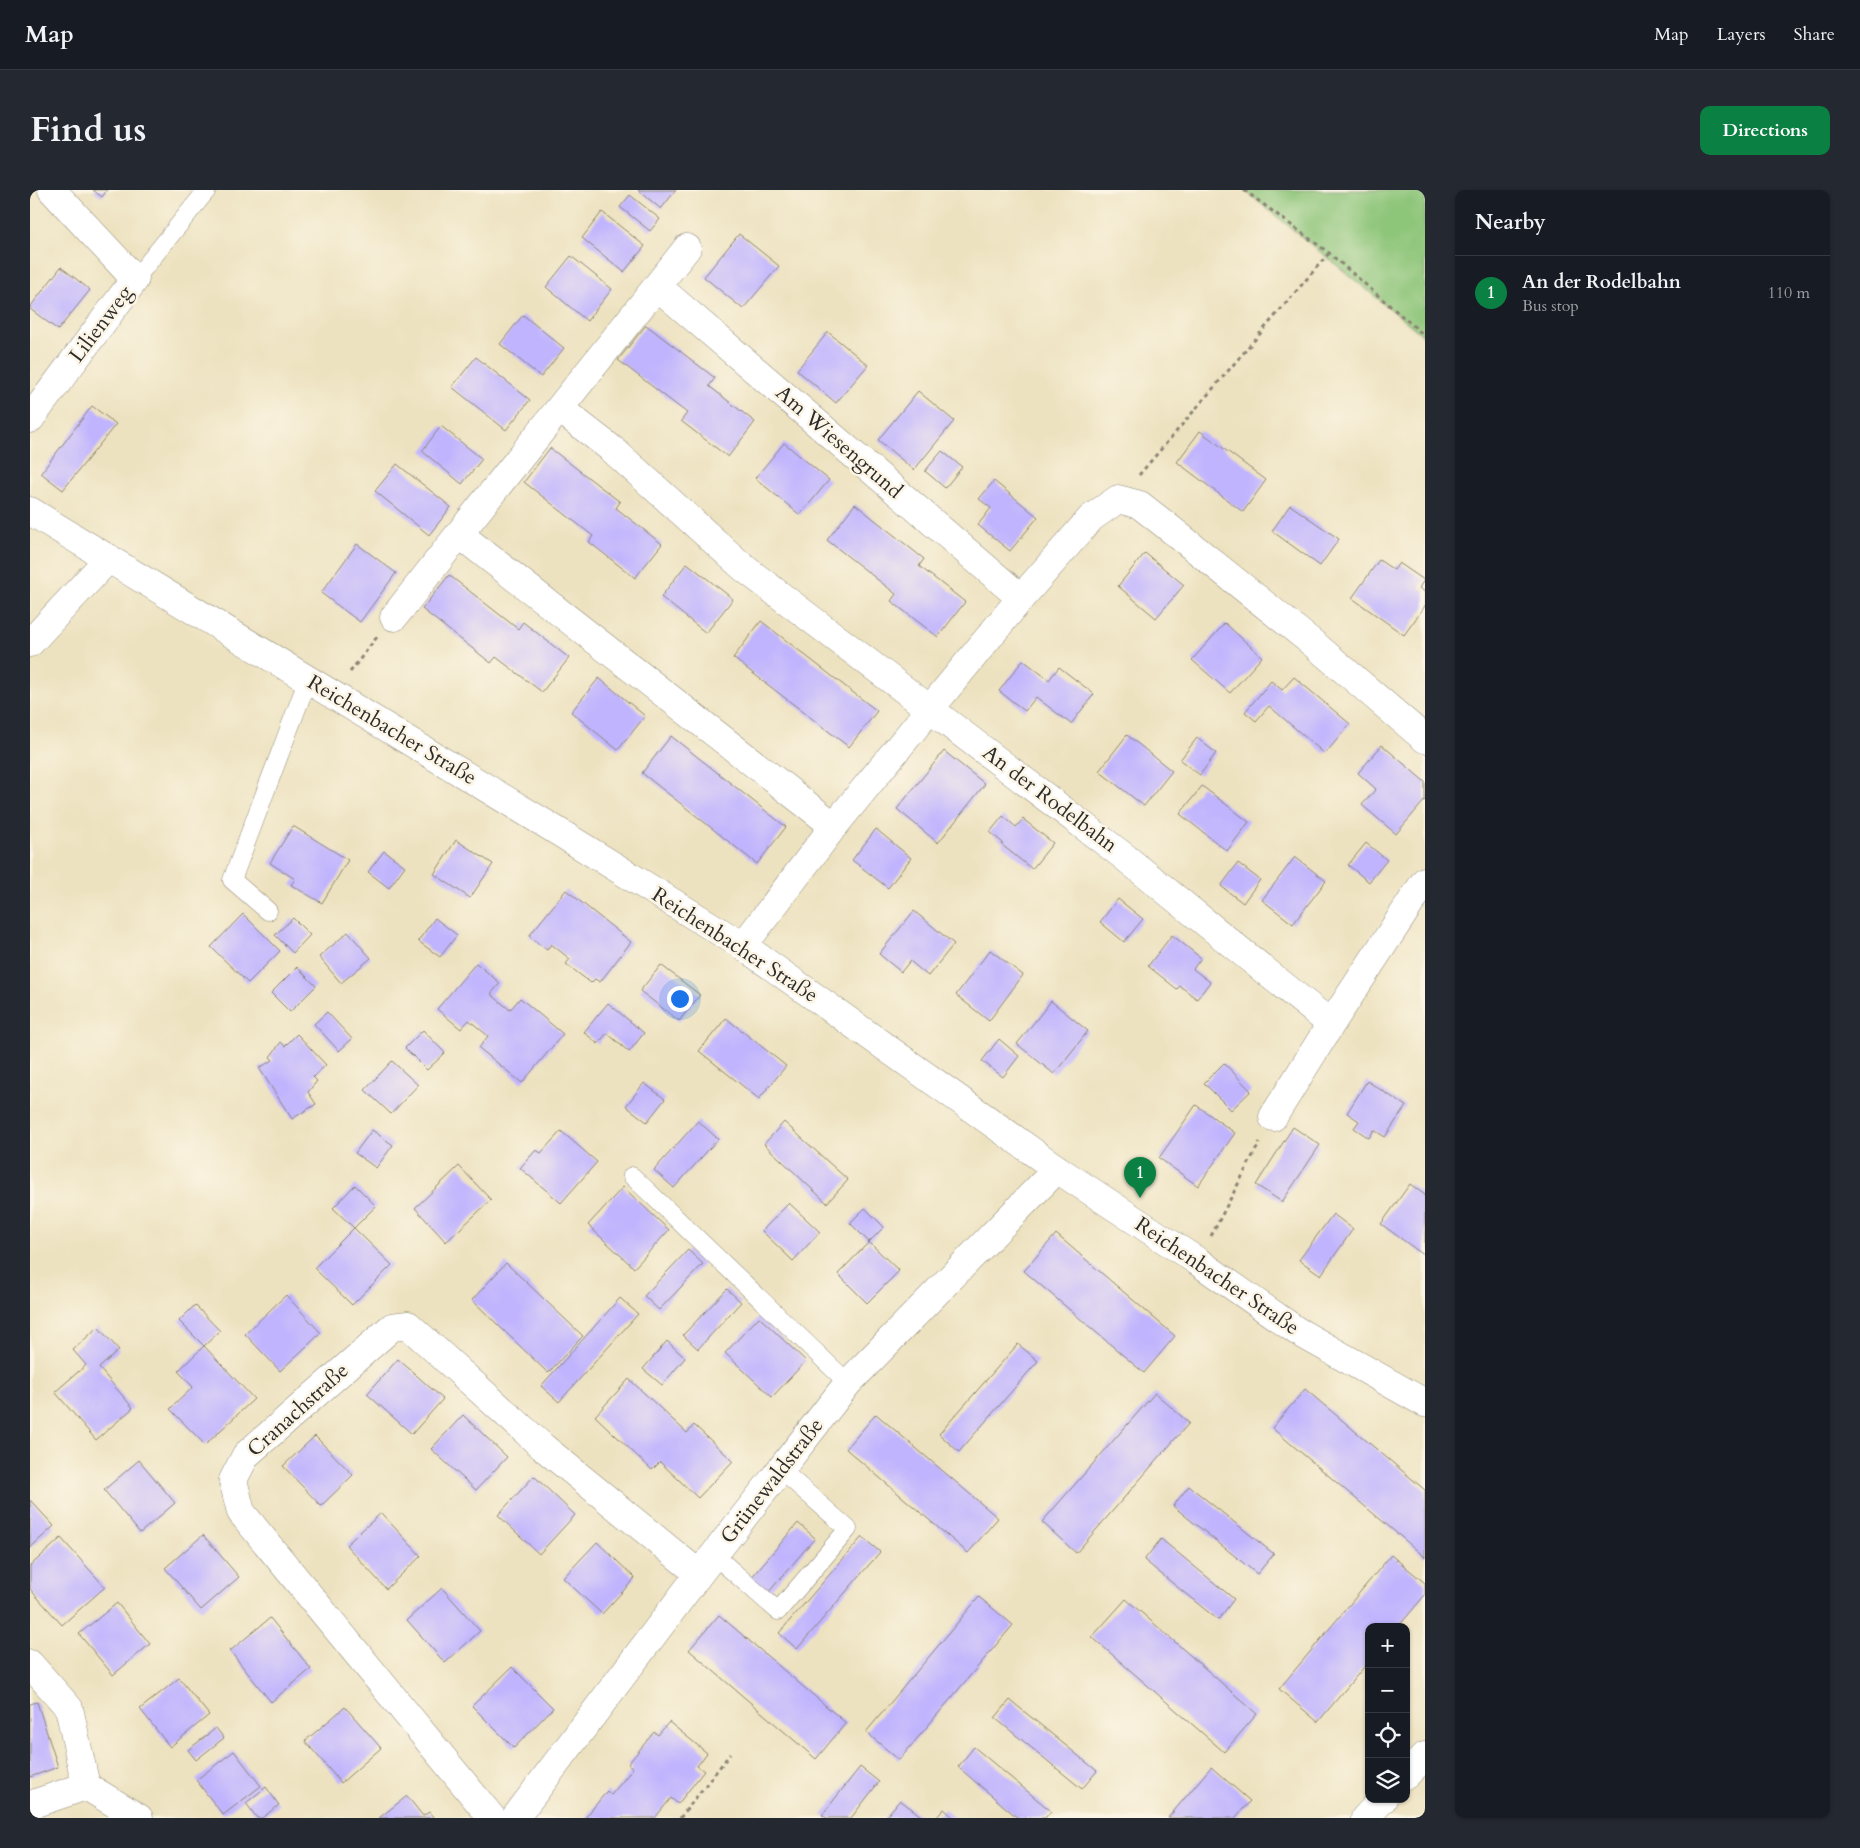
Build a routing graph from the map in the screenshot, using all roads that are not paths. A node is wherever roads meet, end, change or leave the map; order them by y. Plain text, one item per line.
1 (52, 190) edge
2 (207, 190) edge
3 (687, 248) dead end
4 (135, 279) junction
5 (658, 286) junction
6 (560, 408) junction
7 (30, 418) edge
8 (30, 511) edge
9 (459, 534) junction
10 (109, 558) junction
11 (1021, 598) junction
12 (394, 617) road end
13 (30, 643) edge
14 (308, 679) junction
15 (931, 708) junction
16 (1425, 739) edge
17 (834, 826) junction
18 (1425, 881) edge
19 (268, 911) dead end
20 (743, 946) junction
21 (1331, 1024) junction
22 (1273, 1117) road end
23 (1058, 1169) junction
24 (632, 1176) dead end
25 (848, 1383) junction
26 (1425, 1403) edge
27 (780, 1469) junction
28 (707, 1565) junction
29 (30, 1664) edge
30 (1425, 1756) edge
31 (1410, 1771) edge
32 (86, 1786) junction
33 (1379, 1803) edge
34 (30, 1805) edge
35 (138, 1818) edge
36 (492, 1818) edge
37 (515, 1818) edge
38 (1365, 1818) edge

1 - 4 street, Lilienweg
2 - 4 lane
3 - 5 street
4 - 7 street, Lilienweg
5 - 6 street
5 - 11 street, Am Wiesengrund
6 - 9 street
6 - 15 street
8 - 10 street, Reichenbacher Straße
9 - 12 street
9 - 17 street
10 - 13 street
10 - 14 street, Reichenbacher Straße
11 - 15 street
11 - 16 street
14 - 19 lane
14 - 20 street, Reichenbacher Straße
15 - 17 street
15 - 21 street, An der Rodelbahn
17 - 20 street
18 - 21 street
20 - 23 street, Reichenbacher Straße
21 - 22 street
23 - 25 street, Grünewaldstraße
23 - 26 street, Reichenbacher Straße
24 - 25 lane
25 - 27 street, Grünewaldstraße
27 - 28 street, Grünewaldstraße
27 - 28 lane
28 - 36 street, Cranachstraße
28 - 37 street, Grünewaldstraße
29 - 32 street
30 - 31 street
32 - 34 street
32 - 35 street
33 - 38 street

